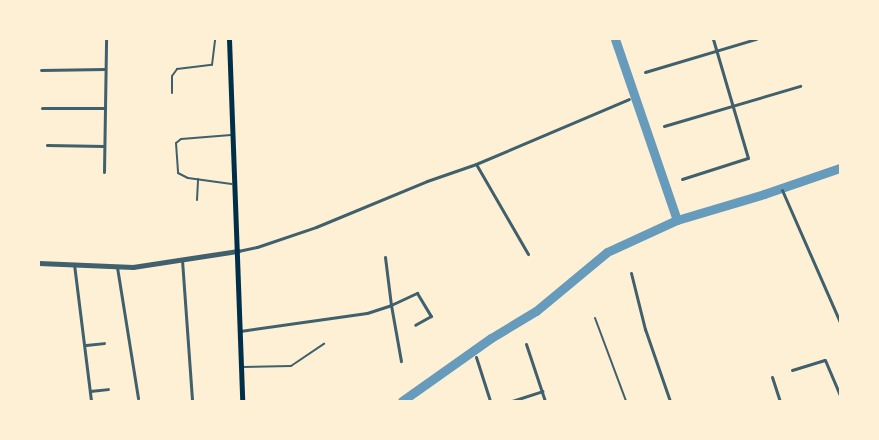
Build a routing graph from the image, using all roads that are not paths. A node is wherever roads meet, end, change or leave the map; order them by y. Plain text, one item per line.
1 (106, 39) edge
2 (215, 39) edge
3 (230, 39) edge
4 (713, 39) edge
5 (756, 39) edge
6 (716, 51) junction
7 (105, 69) junction
8 (41, 70) dead end
9 (645, 72) dead end
10 (800, 86) dead end
11 (172, 93) dead end
12 (629, 99) dead end
13 (733, 106) junction
14 (42, 108) dead end
15 (105, 108) junction
16 (664, 126) dead end
17 (233, 135) junction
18 (47, 145) dead end
19 (104, 146) junction
20 (476, 164) junction
21 (104, 172) dead end
22 (198, 179) junction
23 (682, 179) dead end
24 (235, 184) junction
25 (782, 190) dead end
26 (196, 200) dead end
27 (238, 251) junction
28 (528, 254) dead end
29 (385, 257) dead end
30 (182, 259) junction
31 (39, 263) edge
32 (74, 264) junction
33 (117, 267) junction
34 (631, 273) dead end
35 (391, 306) junction
36 (595, 318) dead end
37 (840, 322) edge
38 (415, 325) dead end
39 (240, 331) junction
40 (104, 343) dead end
41 (324, 344) dead end
42 (526, 344) dead end
43 (86, 345) junction
44 (476, 357) dead end
45 (401, 361) dead end
46 (241, 367) junction
47 (792, 370) dead end
48 (772, 377) dead end
49 (108, 389) dead end
50 (90, 391) junction
51 (542, 391) junction
52 (840, 396) edge
53 (138, 398) dead end
54 (91, 401) edge
55 (192, 401) edge
56 (242, 401) edge
57 (490, 401) edge
58 (512, 401) edge
59 (545, 401) edge
60 (626, 401) edge
61 (670, 401) edge
62 (780, 401) edge

1 - 7 street
2 - 11 lane
3 - 17 main road
4 - 6 street
5 - 6 street
6 - 9 street
6 - 13 street
7 - 8 street
7 - 15 street
10 - 13 street
12 - 20 street
13 - 16 street
13 - 23 street
14 - 15 street
15 - 19 street
17 - 22 lane
17 - 24 main road
18 - 19 street
19 - 21 street
20 - 27 street
20 - 28 street
22 - 24 lane
22 - 26 lane
24 - 27 main road
25 - 37 street
27 - 30 street
27 - 39 main road
29 - 35 street
30 - 33 street
30 - 55 street
31 - 32 street
32 - 33 street
32 - 43 street
33 - 53 street
34 - 61 street
35 - 38 street
35 - 39 street
35 - 45 street
36 - 60 lane
39 - 46 main road
40 - 43 street
41 - 46 lane
42 - 51 street
43 - 50 street
44 - 57 street
46 - 56 main road
47 - 52 street
48 - 62 street
49 - 50 street
50 - 54 street
51 - 58 street
51 - 59 street

